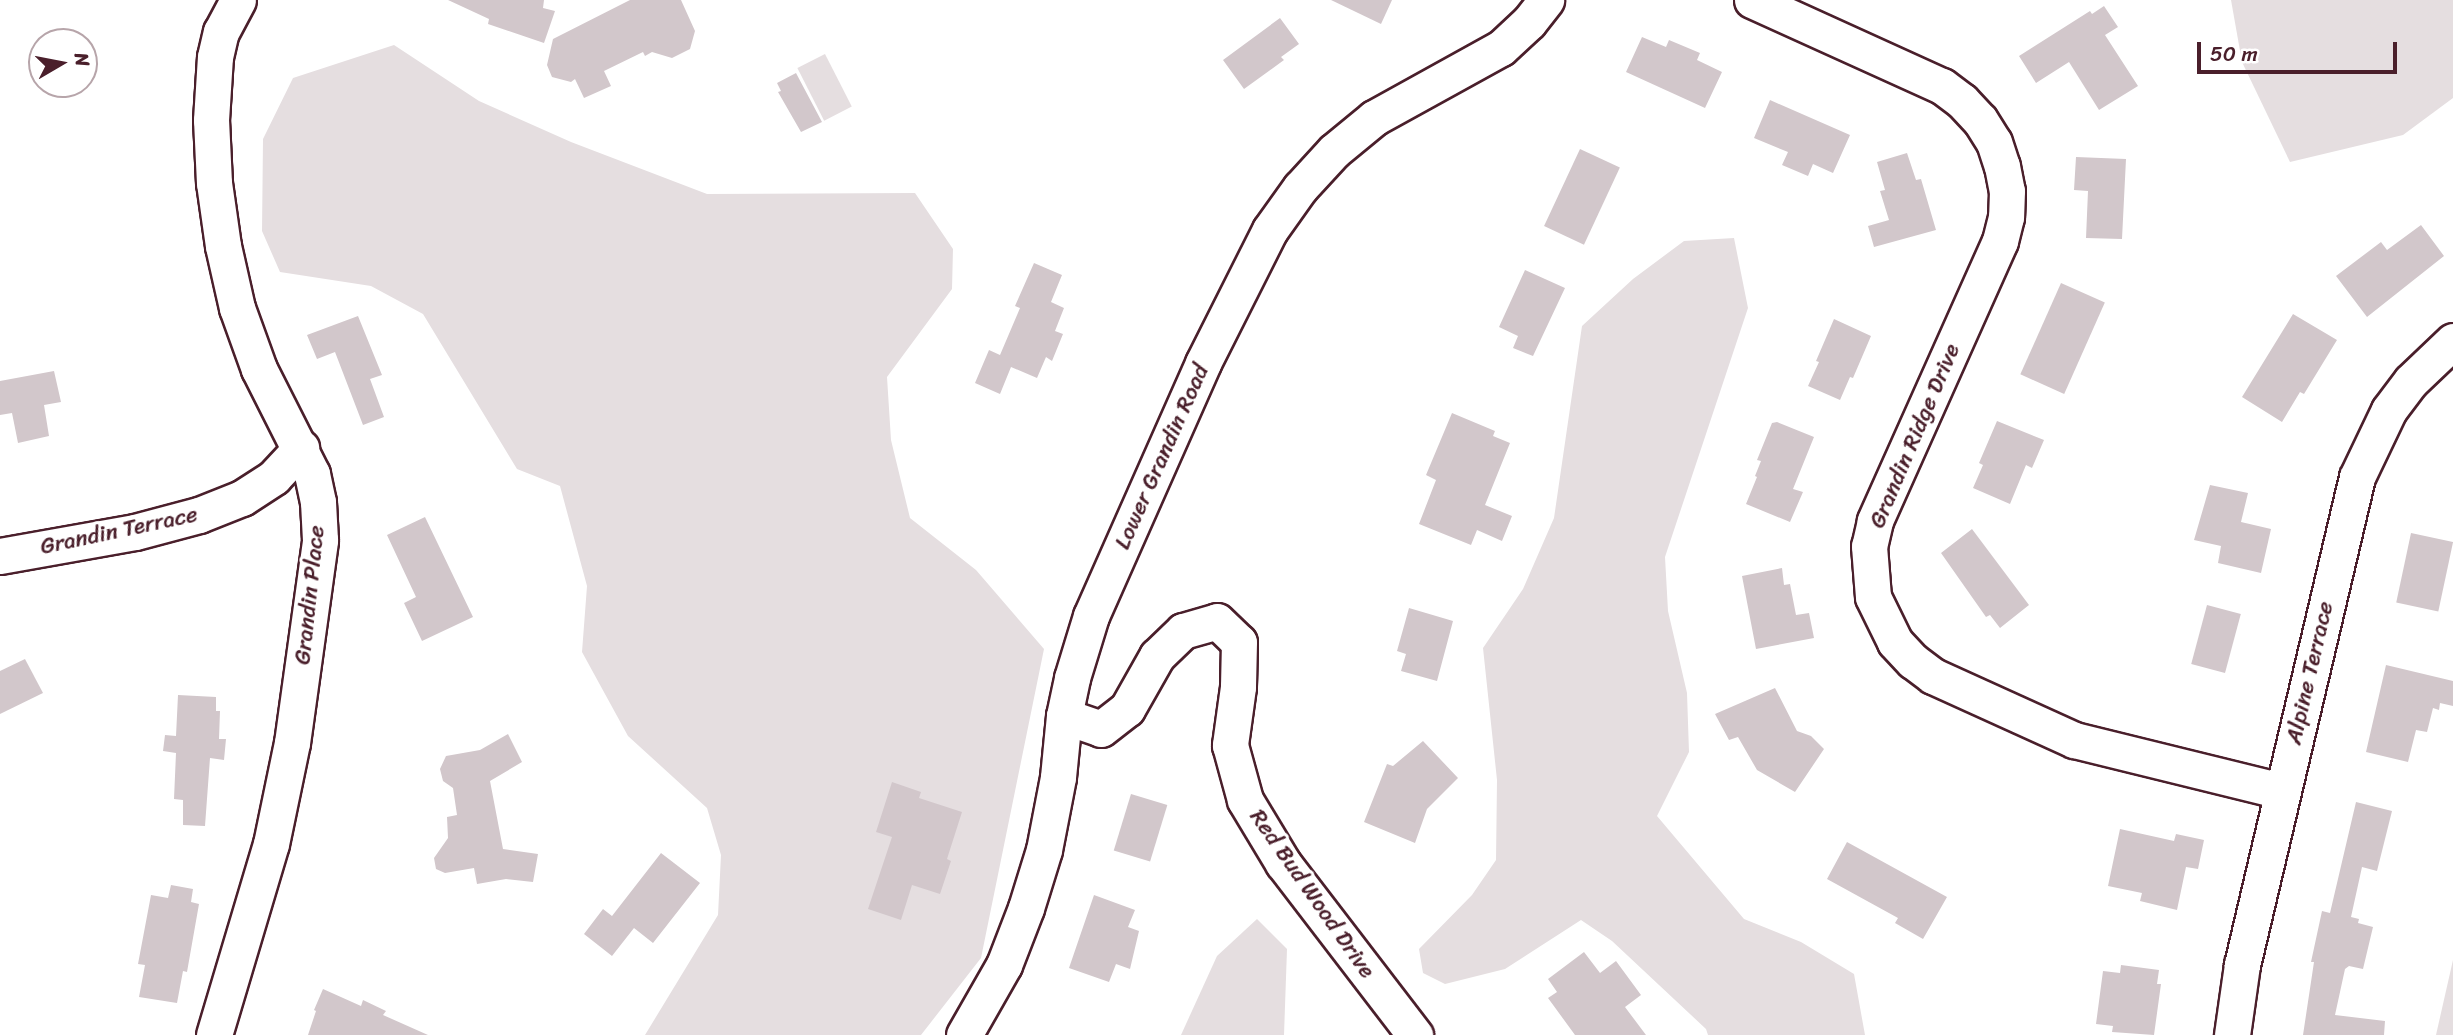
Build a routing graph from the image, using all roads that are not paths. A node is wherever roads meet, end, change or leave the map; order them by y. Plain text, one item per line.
1 (238, 0) edge
2 (1546, 0) edge
3 (1752, 0) edge
4 (2453, 341) edge
5 (301, 448) junction
6 (0, 556) edge
7 (1064, 716) junction
8 (2283, 791) junction
9 (214, 1035) edge
10 (964, 1035) edge
11 (1415, 1035) edge
12 (2232, 1035) edge

1 - 5 street, Grandin Place
2 - 7 street, Lower Grandin Road
3 - 8 street, Grandin Ridge Drive
4 - 8 street, Alpine Terrace
5 - 6 street, Grandin Terrace
5 - 9 street, Grandin Place
7 - 10 street, Lower Grandin Road
7 - 11 street, Red Bud Wood Drive
8 - 12 street, Alpine Terrace

